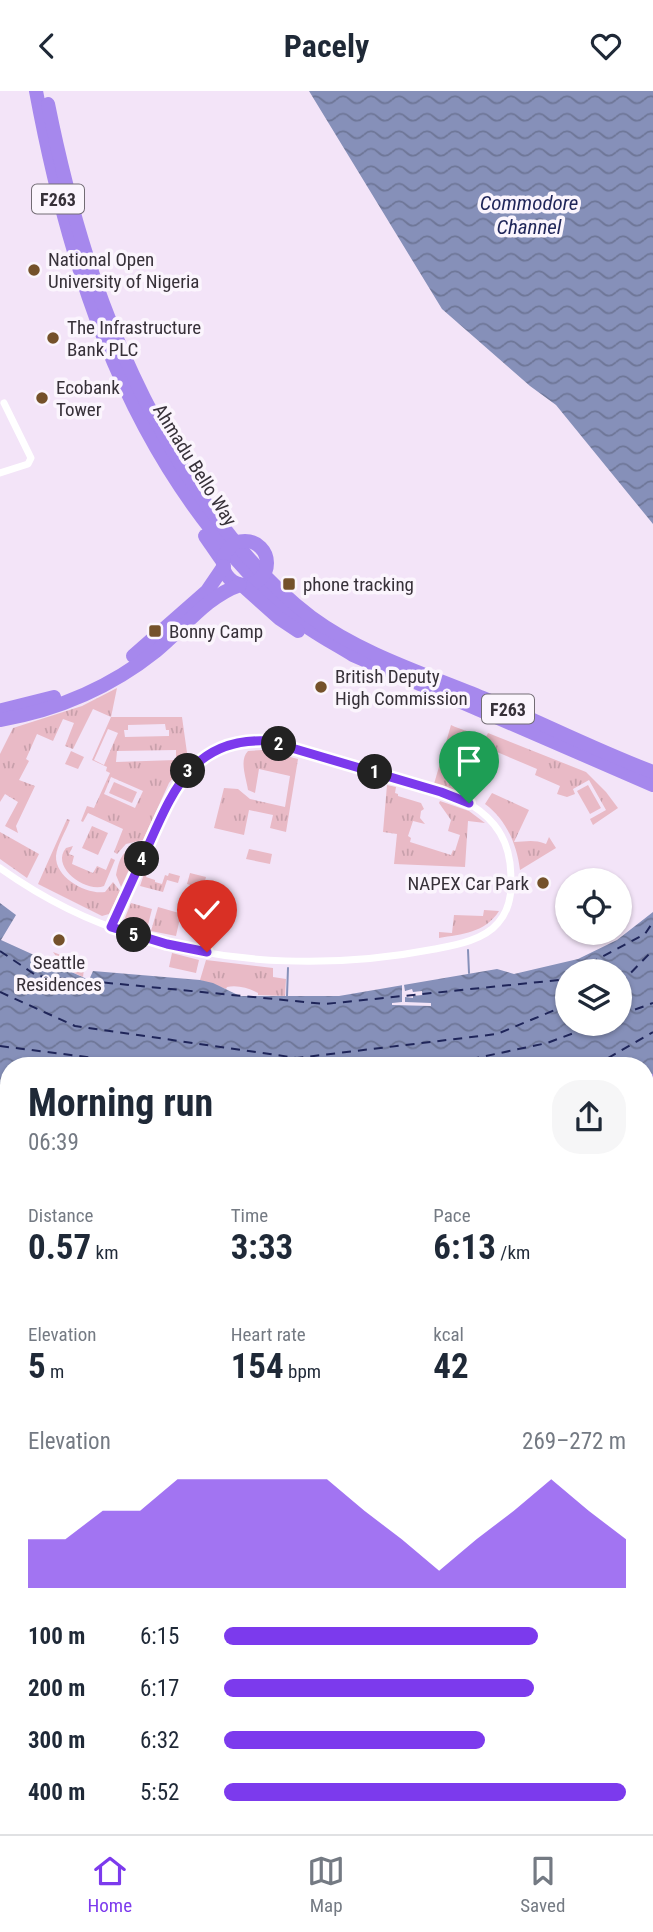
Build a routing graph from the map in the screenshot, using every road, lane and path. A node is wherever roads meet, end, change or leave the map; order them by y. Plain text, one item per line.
1 (36, 91) edge
2 (45, 91) edge
3 (96, 304) junction
4 (4, 403) dead end
5 (0, 473) edge
6 (250, 542) junction
7 (267, 563) junction
8 (223, 564) junction
9 (241, 585) junction
10 (491, 709) junction
11 (0, 710) edge
12 (0, 720) edge
13 (653, 772) edge
14 (653, 785) edge
15 (0, 868) edge
16 (111, 927) junction

1 - 3 highway, Ahmadu Bello Way / F263
2 - 3 highway, Ahmadu Bello Way / F263
3 - 6 highway
3 - 8 highway
3 - 10 highway, Ahmadu Bello Way / F263
4 - 5 street
6 - 7 highway
6 - 8 highway
7 - 9 highway
7 - 10 highway
8 - 9 highway
8 - 11 highway
9 - 10 highway
9 - 12 highway
10 - 13 highway, Ahmadu Bello Way / F263
10 - 14 highway, Ahmadu Bello Way / F263
15 - 16 street
16 - 16 street

